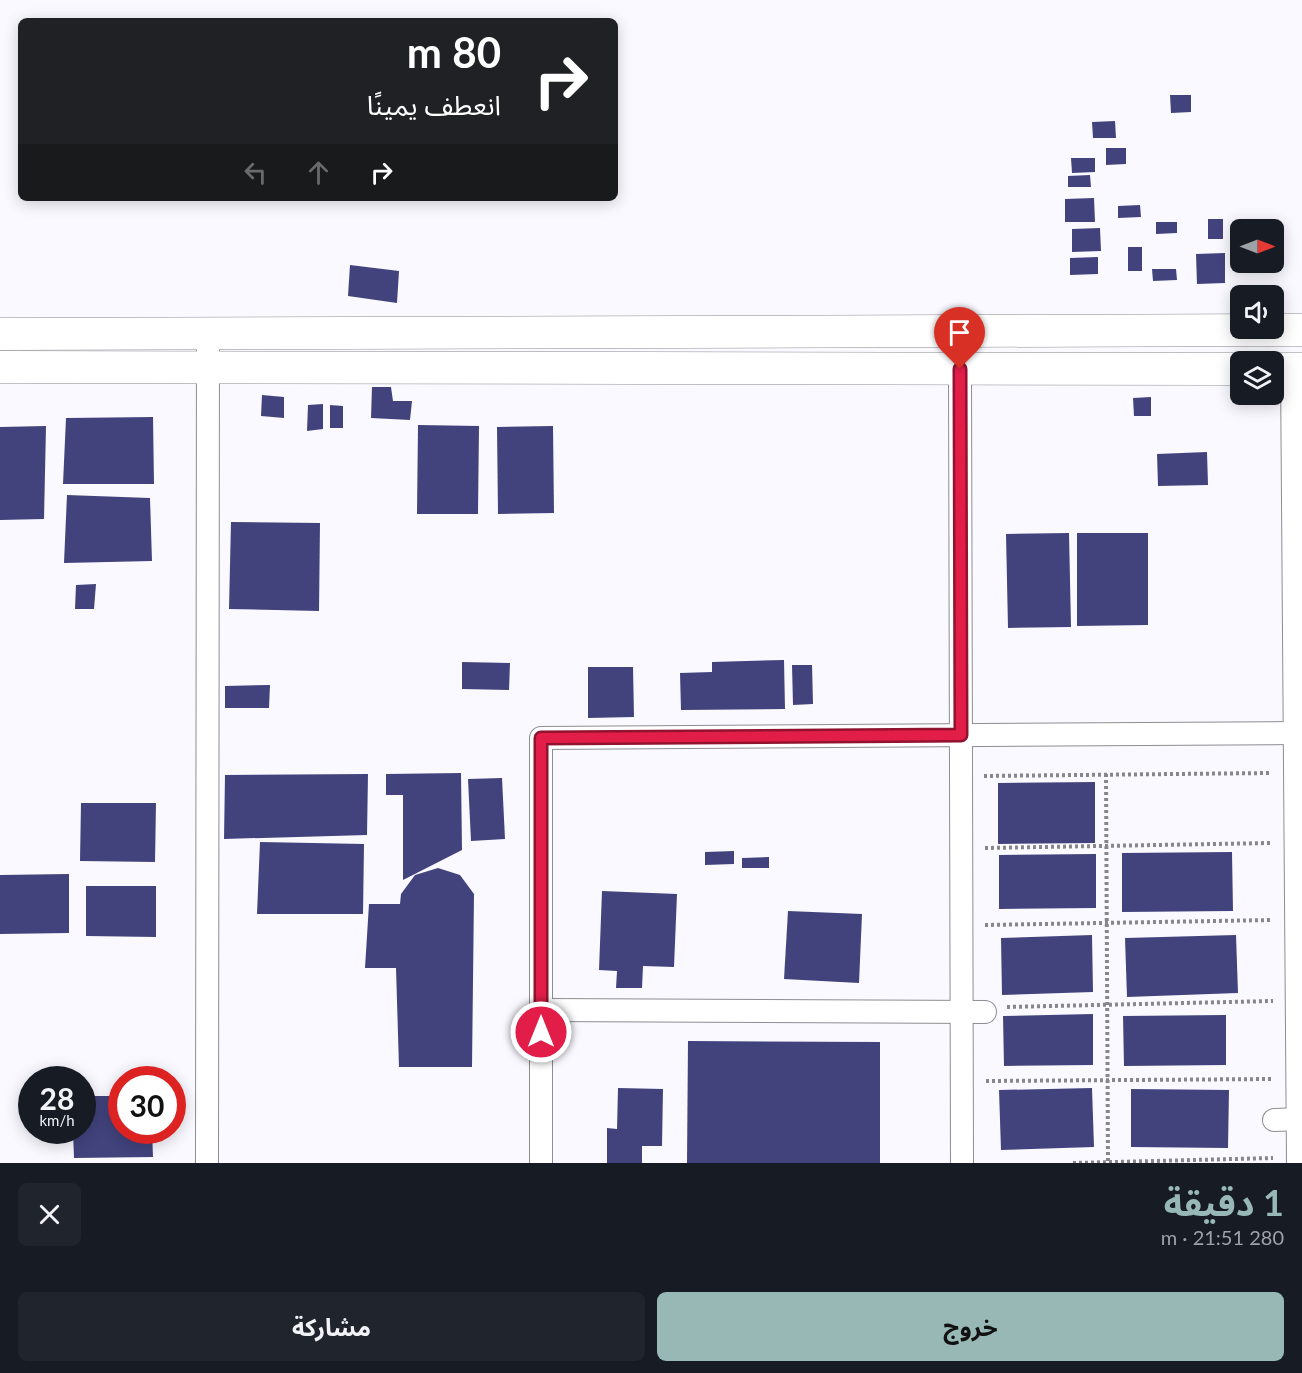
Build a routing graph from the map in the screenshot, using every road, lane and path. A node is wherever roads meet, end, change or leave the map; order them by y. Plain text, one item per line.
1 (1302, 330) edge
2 (0, 334) edge
3 (208, 334) junction
4 (0, 367) edge
5 (208, 368) junction
6 (960, 369) junction
7 (1230, 369) edge
8 (1289, 369) edge
9 (1295, 733) junction
10 (961, 735) junction
11 (1106, 774) junction
12 (1271, 785) dead end
13 (984, 786) dead end
14 (1272, 832) dead end
15 (984, 838) dead end
16 (1272, 843) junction
17 (1106, 846) junction
18 (984, 848) junction
19 (1272, 854) dead end
20 (984, 859) dead end
21 (1272, 909) dead end
22 (985, 914) dead end
23 (1272, 920) junction
24 (1107, 922) junction
25 (985, 925) junction
26 (1272, 932) dead end
27 (985, 936) dead end
28 (1273, 989) dead end
29 (1273, 1001) junction
30 (1108, 1004) junction
31 (541, 1010) junction
32 (961, 1012) junction
33 (986, 1012) joint
34 (1273, 1012) dead end
35 (1274, 1068) dead end
36 (986, 1070) dead end
37 (1274, 1079) junction
38 (1108, 1080) junction
39 (986, 1082) junction
40 (986, 1093) dead end
41 (1274, 1120) junction
42 (1300, 1120) edge
43 (1274, 1160) edge
44 (1108, 1162) edge
45 (207, 1163) edge
46 (541, 1163) edge
47 (962, 1163) edge
48 (1072, 1163) edge
49 (1298, 1163) edge

1 - 3 street
2 - 3 street
3 - 5 street
4 - 5 street
5 - 6 street
5 - 45 street
6 - 7 street
6 - 10 street
8 - 9 street
9 - 10 street
9 - 42 street
10 - 31 street
10 - 32 street
11 - 12 path
11 - 13 path
11 - 17 path
14 - 16 path
15 - 18 path
16 - 17 path
16 - 19 path
17 - 18 path
17 - 24 path
18 - 20 path
21 - 23 path
22 - 25 path
23 - 24 path
23 - 26 path
24 - 25 path
24 - 30 path
25 - 27 path
28 - 29 path
29 - 30 path
29 - 34 path
30 - 33 path
30 - 38 path
31 - 32 street
31 - 46 street
32 - 33 street
32 - 47 street
35 - 37 path
36 - 39 path
37 - 38 path
37 - 41 path
38 - 39 path
38 - 44 path
39 - 40 path
41 - 42 street
41 - 43 path
42 - 49 street
43 - 44 path
44 - 48 path

